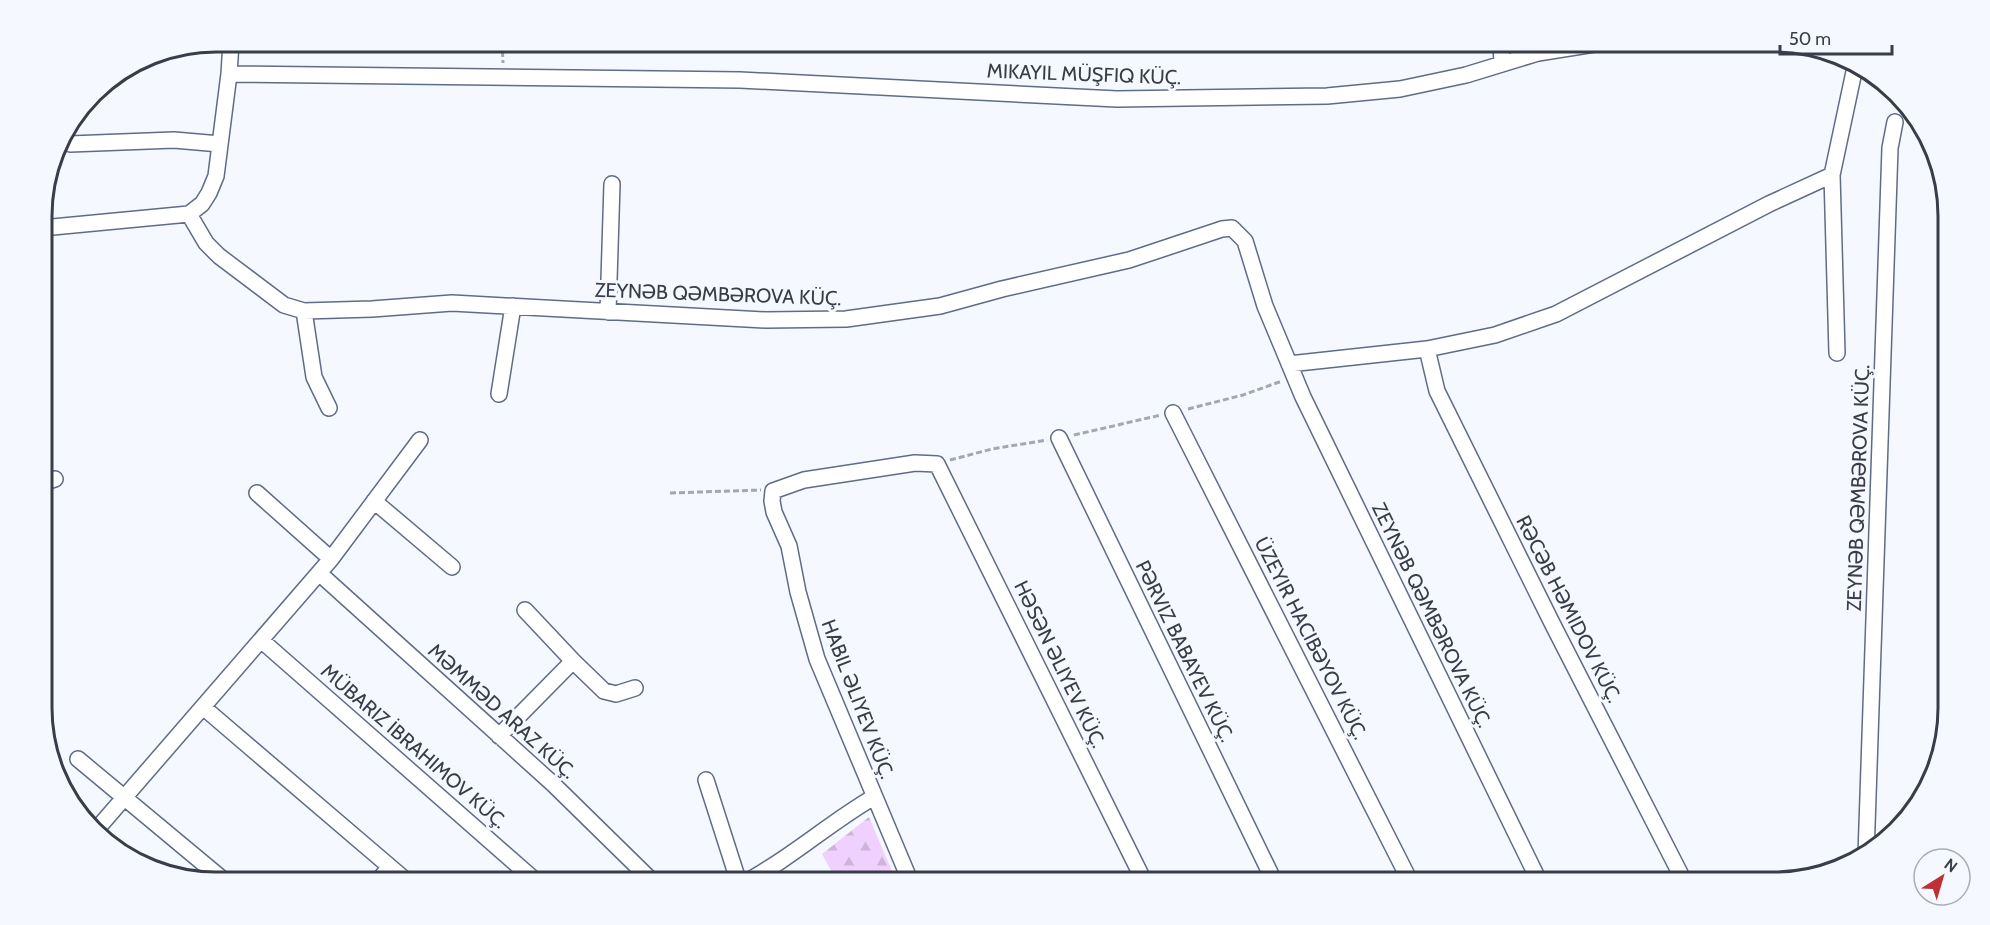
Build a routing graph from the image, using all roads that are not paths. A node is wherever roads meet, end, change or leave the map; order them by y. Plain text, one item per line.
1 (1502, 52) edge
2 (1543, 52) edge
3 (230, 53) edge
4 (1503, 64) junction
5 (1854, 73) edge
6 (229, 74) junction
7 (1895, 122) dead end
8 (69, 144) dead end
9 (220, 144) junction
10 (1832, 175) junction
11 (612, 184) dead end
12 (189, 214) junction
13 (53, 227) edge
14 (513, 306) junction
15 (304, 312) junction
16 (609, 312) junction
17 (1426, 349) junction
18 (1837, 353) dead end
19 (1292, 371) junction
20 (499, 394) dead end
21 (329, 408) dead end
22 (1173, 413) road end
23 (1059, 438) road end
24 (420, 440) dead end
25 (937, 464) joint
26 (257, 494) dead end
27 (374, 501) junction
28 (331, 559) junction
29 (452, 567) dead end
30 (319, 573) junction
31 (525, 610) dead end
32 (261, 640) junction
33 (573, 662) junction
34 (634, 688) dead end
35 (202, 707) junction
36 (499, 736) junction
37 (78, 759) dead end
38 (706, 780) dead end
39 (874, 797) junction
40 (124, 798) junction
41 (101, 824) edge
42 (1866, 844) edge
43 (390, 867) junction
44 (214, 872) edge
45 (386, 872) edge
46 (396, 872) edge
47 (525, 872) edge
48 (643, 872) edge
49 (737, 872) edge
50 (759, 872) edge
51 (905, 872) edge
52 (1140, 872) edge
53 (1270, 872) edge
54 (1405, 872) edge
55 (1535, 872) edge
56 (1679, 872) edge

1 - 4 street
2 - 4 street
3 - 6 street
4 - 6 street
5 - 10 street
6 - 9 street
7 - 42 street, ZEYNƏB QƏMBƏROVA KÜÇ.
8 - 9 street
9 - 12 street
10 - 17 street
10 - 18 street
11 - 16 street
12 - 13 street
12 - 15 street, ZEYNƏB QƏMBƏROVA KÜÇ.
14 - 15 street, ZEYNƏB QƏMBƏROVA KÜÇ.
14 - 16 street, ZEYNƏB QƏMBƏROVA KÜÇ.
14 - 20 street
15 - 21 street
16 - 19 street, ZEYNƏB QƏMBƏROVA KÜÇ.
17 - 19 street
17 - 56 street, RƏCƏB HƏMIDOV KÜÇ.
19 - 55 street, ZEYNƏB QƏMBƏROVA KÜÇ.
22 - 54 street
23 - 53 street, PƏRVIZ BABAYEV KÜÇ.
24 - 27 street
25 - 39 street, HABIL ƏLIYEV KÜÇ.
25 - 52 street, HƏSƏN ƏLIYEV KÜÇ.
26 - 28 street
27 - 28 street
27 - 29 street
28 - 30 street
30 - 32 street
30 - 36 street, MƏMMƏD ARAZ KÜÇ.
31 - 33 street
32 - 35 street
32 - 47 street, MÜBARIZ İBRAHIMOV KÜÇ.
33 - 34 street
33 - 36 street
35 - 40 street
35 - 43 street
36 - 48 street, MƏMMƏD ARAZ KÜÇ.
37 - 40 street
38 - 49 street
39 - 50 street
39 - 51 street, HABIL ƏLIYEV KÜÇ.
40 - 41 street
40 - 44 street
43 - 45 street
43 - 46 street

